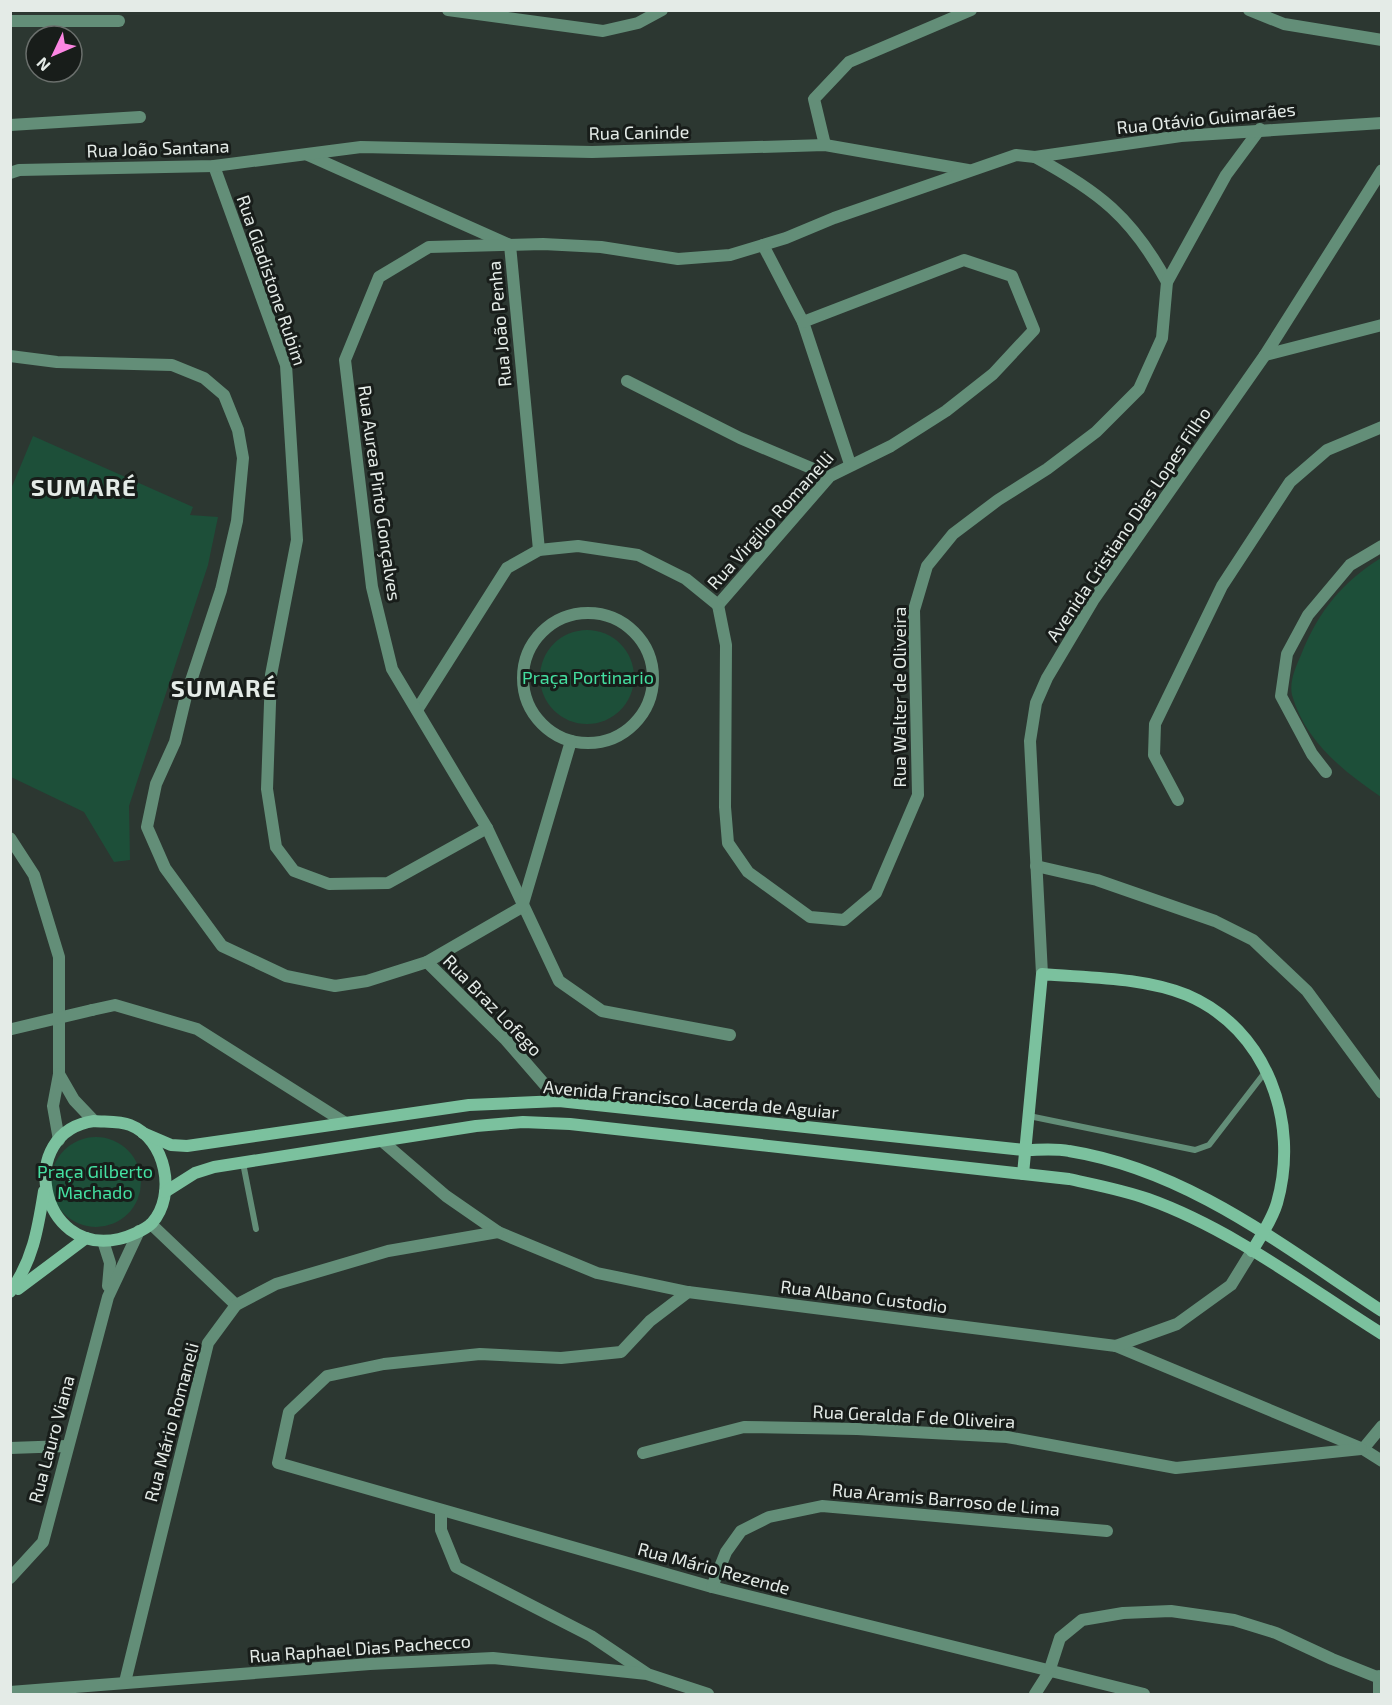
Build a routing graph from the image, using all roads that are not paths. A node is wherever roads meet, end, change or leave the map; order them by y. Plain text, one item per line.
1 (448, 10) edge
2 (662, 10) edge
3 (971, 10) edge
4 (1249, 10) edge
5 (10, 21) edge
6 (119, 21) dead end
7 (1382, 40) edge
8 (140, 117) dead end
9 (1382, 123) edge
10 (10, 124) edge
11 (1260, 129) junction
12 (825, 145) junction
13 (307, 154) junction
14 (1035, 157) junction
15 (214, 166) junction
16 (1382, 170) edge
17 (971, 171) junction
18 (10, 173) edge
19 (1376, 191) edge
20 (510, 245) junction
21 (763, 245) junction
22 (1167, 282) junction
23 (803, 322) junction
24 (1382, 325) edge
25 (1265, 355) junction
26 (10, 356) edge
27 (627, 381) dead end
28 (1382, 427) edge
29 (850, 464) junction
30 (830, 476) junction
31 (1382, 546) edge
32 (539, 550) junction
33 (718, 605) junction
34 (417, 710) junction
35 (571, 741) junction
36 (1326, 772) dead end
37 (1178, 800) dead end
38 (487, 828) junction
39 (12, 842) edge
40 (1036, 867) junction
41 (522, 907) junction
42 (427, 962) junction
43 (1042, 974) junction
44 (11, 1029) edge
45 (730, 1035) dead end
46 (1267, 1070) junction
47 (59, 1074) junction
48 (1382, 1093) edge
49 (559, 1101) junction
50 (1029, 1116) junction
51 (94, 1121) junction
52 (344, 1122) junction
53 (143, 1133) junction
54 (58, 1140) junction
55 (382, 1141) junction
56 (1024, 1149) junction
57 (243, 1163) junction
58 (1023, 1174) junction
59 (45, 1187) junction
60 (165, 1192) junction
61 (151, 1224) junction
62 (256, 1229) dead end
63 (139, 1231) junction
64 (498, 1232) junction
65 (1263, 1233) junction
66 (86, 1238) junction
67 (103, 1241) junction
68 (1252, 1251) junction
69 (688, 1292) junction
70 (10, 1294) edge
71 (108, 1298) junction
72 (236, 1305) junction
73 (1382, 1311) edge
74 (1382, 1334) edge
75 (1116, 1346) junction
76 (1382, 1426) edge
77 (67, 1446) junction
78 (10, 1448) edge
79 (1363, 1449) junction
80 (643, 1453) dead end
81 (1382, 1461) edge
82 (441, 1509) junction
83 (1107, 1531) dead end
84 (10, 1578) edge
85 (712, 1587) junction
86 (1049, 1672) junction
87 (647, 1674) junction
88 (1380, 1677) edge
89 (125, 1682) junction
90 (10, 1692) edge
91 (708, 1695) edge
92 (1035, 1695) edge
93 (1144, 1695) edge
94 (1379, 1695) edge

1 - 2 street
3 - 12 street
4 - 7 street
5 - 6 street
8 - 10 street
9 - 11 street, Rua Otávio Guimarães
11 - 14 street, Rua Otávio Guimarães
11 - 22 street, Rua Walter de Oliveira
12 - 13 street, Rua Caninde
12 - 17 street, Rua Caninde
13 - 15 street, Rua João Santana
13 - 20 street, Rua João Penha
14 - 17 street
14 - 22 street
15 - 18 street, Rua João Santana
15 - 38 street, Rua Gladistone Rubim
16 - 19 street, Avenida Cristiano Dias Lopes Filho
17 - 21 street
19 - 25 street, Avenida Cristiano Dias Lopes Filho
20 - 21 street, Rua Aurea Pinto Gonçalves
20 - 32 street, Rua João Penha
20 - 34 street, Rua Aurea Pinto Gonçalves
21 - 23 street, Rua Virgilio Romanelli
22 - 33 street, Rua Walter de Oliveira
23 - 29 street, Rua Virgilio Romanelli
23 - 29 street
24 - 25 street
25 - 40 street, Avenida Cristiano Dias Lopes Filho
26 - 42 street
27 - 30 street
28 - 37 street
29 - 30 street, Rua Virgilio Romanelli
30 - 33 street, Rua Virgilio Romanelli
31 - 36 street
32 - 33 street
32 - 34 street
34 - 38 street, Rua Aurea Pinto Gonçalves
35 - 35 street
35 - 41 street
38 - 41 street, Rua Aurea Pinto Gonçalves
39 - 47 street
40 - 43 street, Avenida Cristiano Dias Lopes Filho
40 - 48 street
41 - 42 street, Rua Braz Lofego
41 - 45 street, Rua Aurea Pinto Gonçalves
42 - 49 street, Rua Braz Lofego
43 - 46 main road
43 - 50 main road
44 - 52 street, bridge
46 - 50 lane
46 - 65 main road
47 - 51 street
47 - 54 street
49 - 52 main road, Avenida Francisco Lacerda de Aguiar
49 - 56 main road, Avenida Francisco Lacerda de Aguiar
50 - 56 main road
51 - 53 main road
51 - 54 main road
52 - 53 main road, Avenida Francisco Lacerda de Aguiar
53 - 60 main road
54 - 59 main road
55 - 57 main road, Avenida Francisco Lacerda de Aguiar
55 - 58 main road, Avenida Francisco Lacerda de Aguiar
55 - 64 street, Rua Albano Custodio
56 - 58 main road
56 - 65 main road, Avenida Francisco Lacerda de Aguiar
57 - 60 main road, Avenida Francisco Lacerda de Aguiar
57 - 62 lane
58 - 68 main road, Avenida Francisco Lacerda de Aguiar
59 - 66 main road
59 - 70 main road
60 - 61 main road
61 - 63 main road
61 - 72 street
63 - 67 main road
63 - 71 street, Rua Lauro Viana
64 - 69 street, Rua Albano Custodio
64 - 72 street, Rua Mário Romaneli
65 - 68 main road
65 - 73 main road
66 - 67 main road
66 - 70 main road
67 - 71 street, Rua Lauro Viana
68 - 74 main road
68 - 75 street
69 - 75 street, Rua Albano Custodio
69 - 82 street, Rua Mário Rezende
71 - 77 street, Rua Lauro Viana
72 - 89 street, Rua Mário Romaneli
75 - 79 street, Rua Albano Custodio
76 - 79 street
77 - 78 street
77 - 84 street, Rua Lauro Viana
79 - 80 street, Rua Geralda F de Oliveira
79 - 81 street, Rua Albano Custodio
82 - 85 street, Rua Mário Rezende
82 - 87 street
83 - 85 street, Rua Aramis Barroso de Lima
85 - 86 street, Rua Mário Rezende
86 - 88 street
86 - 92 street
86 - 93 street, Rua Mário Rezende
87 - 89 street, Rua Raphael Dias Pachecco
87 - 91 street, Rua Raphael Dias Pachecco
88 - 94 street
89 - 90 street, Rua Raphael Dias Pachecco

